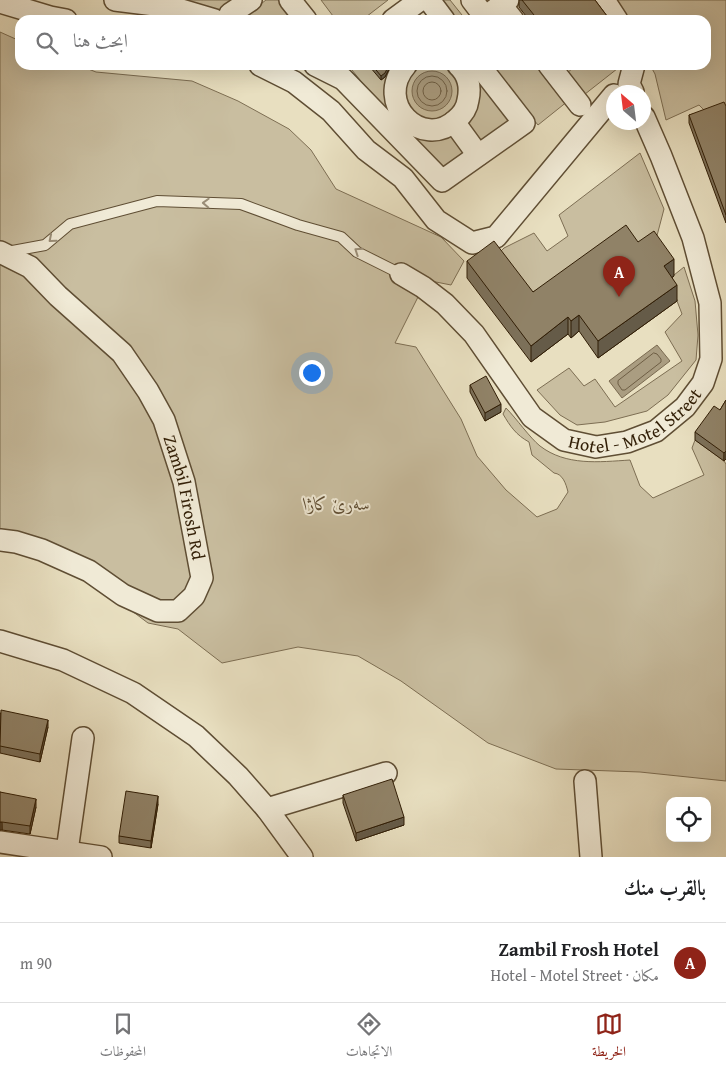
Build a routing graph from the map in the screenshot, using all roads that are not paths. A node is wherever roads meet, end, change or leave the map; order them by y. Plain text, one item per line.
1 (115, 0) edge
2 (252, 0) edge
3 (290, 0) edge
4 (420, 0) edge
5 (429, 0) edge
6 (472, 0) edge
7 (604, 0) edge
8 (0, 2) edge
9 (165, 3) edge
10 (507, 8) edge
11 (43, 15) edge
12 (200, 15) edge
13 (230, 15) edge
14 (302, 15) edge
15 (400, 15) edge
16 (440, 15) edge
17 (483, 15) edge
18 (490, 15) edge
19 (614, 15) edge
20 (270, 70) edge
21 (325, 70) edge
22 (402, 70) edge
23 (467, 70) edge
24 (471, 70) edge
25 (553, 70) edge
26 (580, 105) dead end
27 (606, 108) edge
28 (395, 120) junction
29 (454, 122) junction
30 (650, 130) edge
31 (478, 155) junction
32 (1, 252) edge
33 (401, 274) joint
34 (0, 540) edge
35 (0, 641) edge
36 (83, 738) dead end
37 (386, 773) dead end
38 (585, 780) dead end
39 (268, 809) junction
40 (0, 842) edge
41 (67, 851) junction
42 (101, 857) edge
43 (302, 857) edge
44 (591, 857) edge

1 - 9 street
2 - 13 street
3 - 14 street
4 - 15 street
5 - 16 street
6 - 17 street
7 - 19 street
8 - 11 street
9 - 12 street
10 - 18 street
20 - 27 street
21 - 28 street
22 - 28 street
23 - 29 street
24 - 31 street
25 - 26 street
28 - 29 street
28 - 31 street
29 - 31 street
30 - 33 street, Hotel - Motel Street
33 -> 32 lane
32 - 34 street, Zambil Firosh Rd
35 - 39 street
36 - 41 street
37 - 39 street
38 - 44 street
39 - 43 street
40 - 41 street
41 - 42 street

